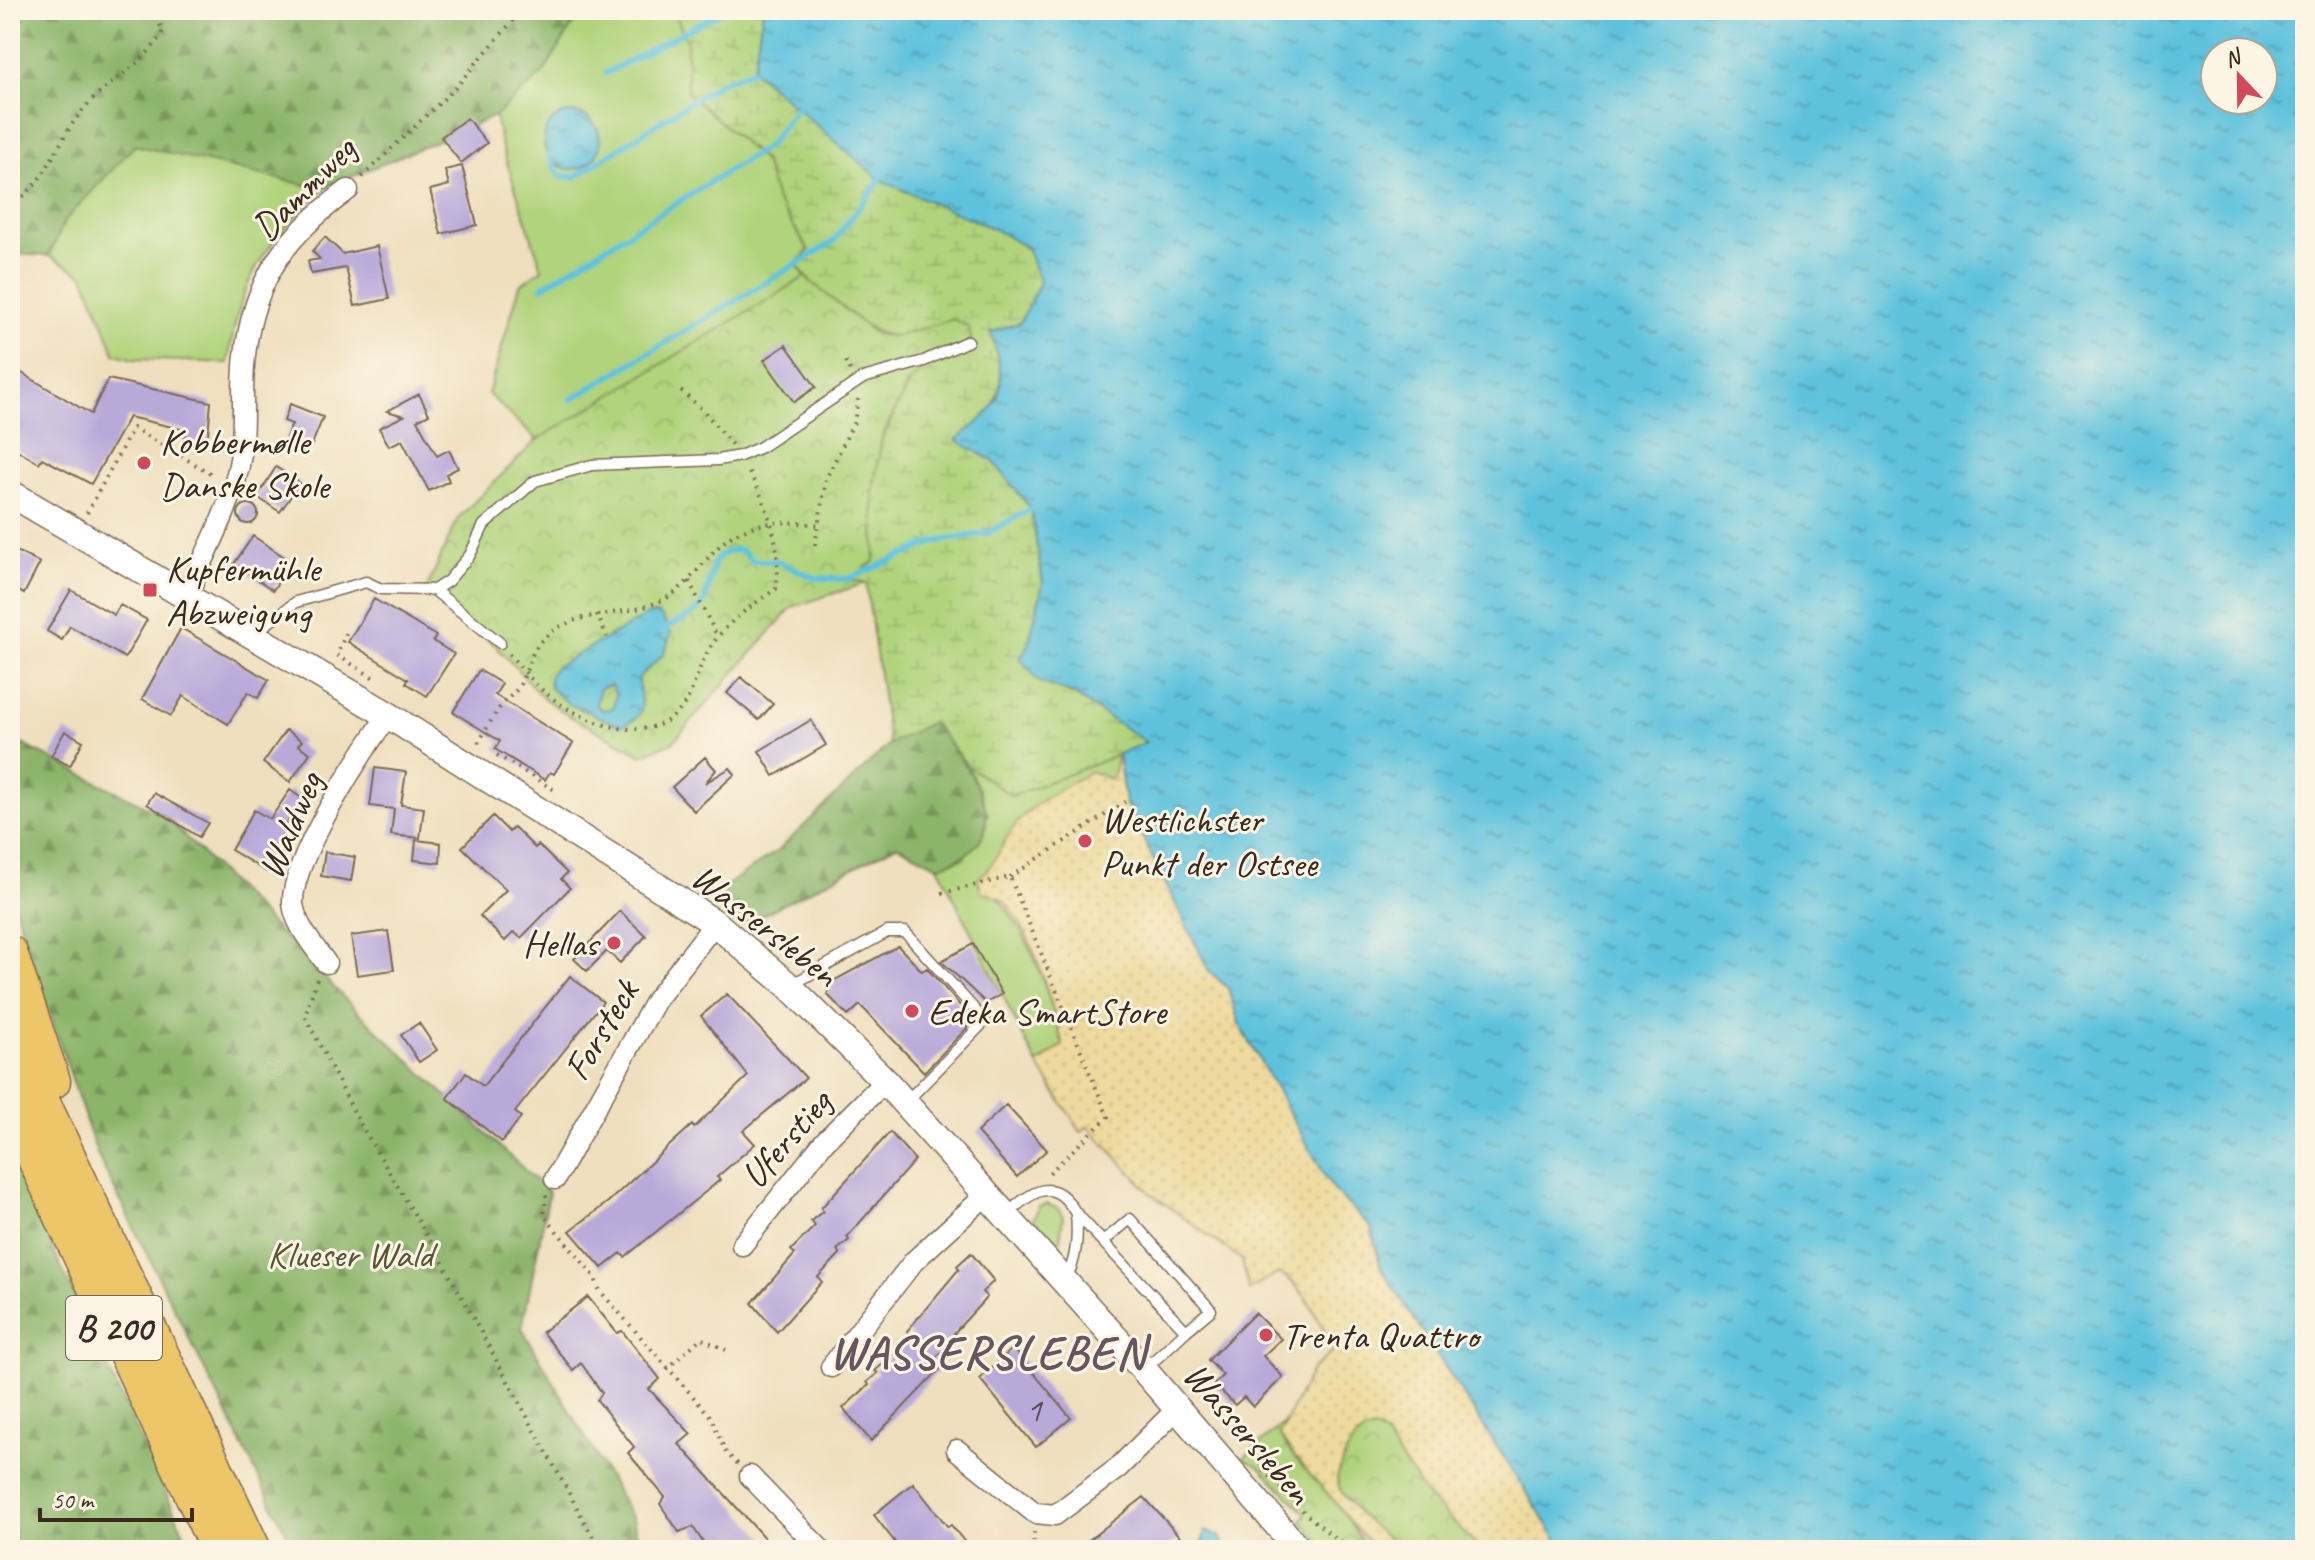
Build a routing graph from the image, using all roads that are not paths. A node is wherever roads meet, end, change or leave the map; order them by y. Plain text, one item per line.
1 (348, 190) road end
2 (968, 341) dead end
3 (10, 493) edge
4 (434, 590) junction
5 (186, 597) junction
6 (251, 635) junction
7 (500, 643) road end
8 (388, 715) junction
9 (715, 923) junction
10 (10, 953) edge
11 (326, 963) road end
12 (789, 986) junction
13 (10, 1033) edge
14 (885, 1081) junction
15 (904, 1103) junction
16 (10, 1106) edge
17 (555, 1179) road end
18 (986, 1195) junction
19 (1075, 1212) junction
20 (1005, 1216) junction
21 (104, 1233) junction
22 (1103, 1242) junction
23 (742, 1245) dead end
24 (1064, 1281) junction
25 (1186, 1331) junction
26 (831, 1367) dead end
27 (1144, 1370) junction
28 (1176, 1410) junction
29 (957, 1450) dead end
30 (750, 1476) road end
31 (253, 1542) edge
32 (218, 1550) edge
33 (821, 1550) edge
34 (1299, 1550) edge

1 - 5 street, Dammweg
2 - 4 lane
3 - 5 street, Wassersleben
4 - 6 lane
4 - 7 lane
5 - 6 street, Wassersleben
6 - 8 street, Wassersleben
8 - 9 street, Wassersleben
8 - 11 street, Waldweg
9 - 12 street, Wassersleben
9 - 17 street, Forsteck
10 - 21 highway
12 - 14 street, Wassersleben
12 - 15 lane
13 - 21 highway, B 200
14 - 15 street, Wassersleben
14 - 23 street, Uferstieg
15 - 18 street, Wassersleben
16 - 32 highway, B 200
18 - 20 street, Wassersleben
18 - 26 street
19 - 20 lane
19 - 22 lane
19 - 24 lane
20 - 24 street, Wassersleben
21 - 31 highway, B 200
22 - 25 lane
22 - 25 lane
24 - 27 street, Wassersleben
25 - 27 lane
27 - 28 street, Wassersleben
28 - 29 street
28 - 34 street, Wassersleben
30 - 33 street

